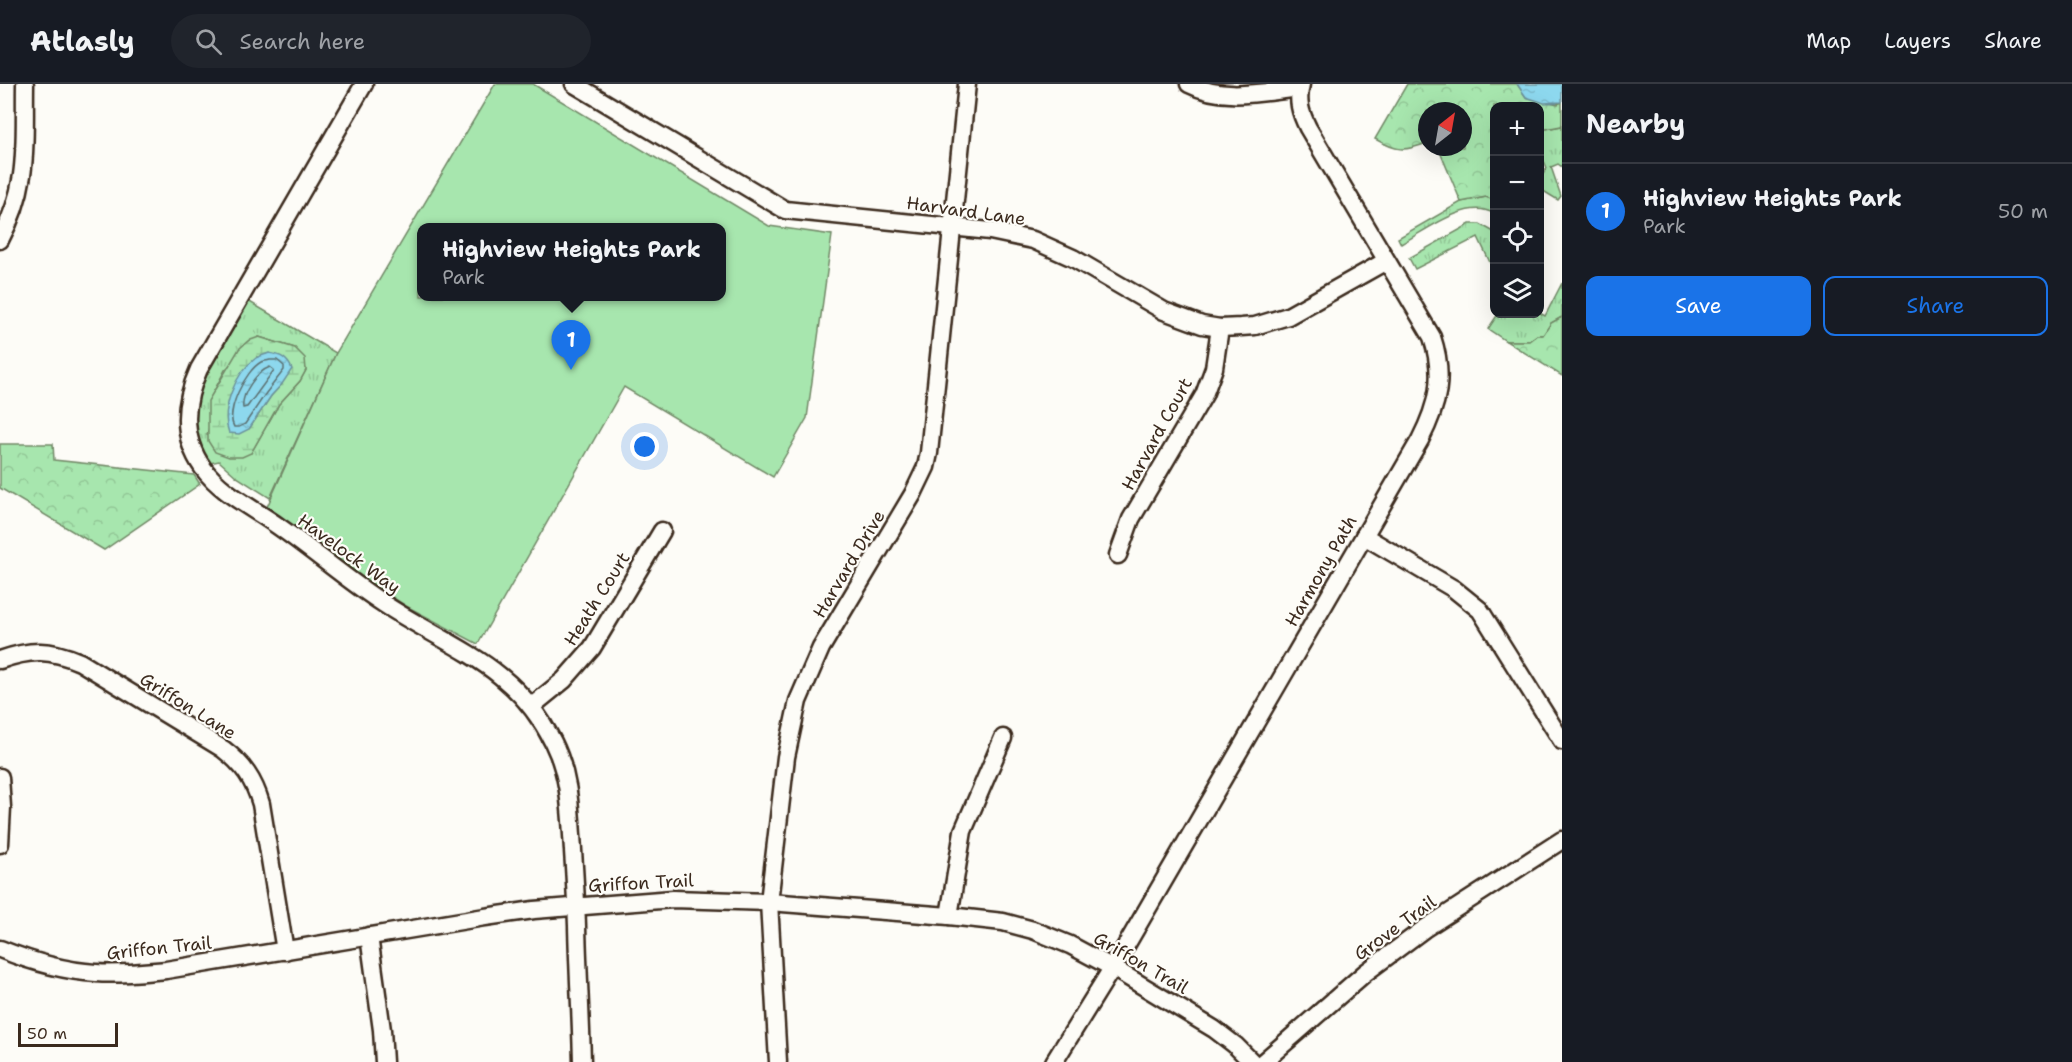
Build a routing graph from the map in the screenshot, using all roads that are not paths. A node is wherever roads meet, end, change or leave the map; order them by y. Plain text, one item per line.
1 (25, 84) edge
2 (364, 84) edge
3 (574, 84) edge
4 (967, 84) edge
5 (1189, 84) edge
6 (1300, 86) edge
7 (952, 227) junction
8 (0, 240) edge
9 (1386, 261) junction
10 (1220, 328) junction
11 (662, 531) dead end
12 (1364, 536) junction
13 (1118, 555) dead end
14 (0, 660) edge
15 (532, 706) junction
16 (1003, 738) dead end
17 (1562, 741) edge
18 (0, 777) edge
19 (1562, 840) edge
20 (0, 844) edge
21 (769, 902) junction
22 (576, 906) junction
23 (949, 916) junction
24 (369, 936) junction
25 (0, 949) edge
26 (285, 951) junction
27 (1113, 968) junction
28 (384, 1062) edge
29 (582, 1062) edge
30 (778, 1062) edge
31 (1054, 1062) edge
32 (1252, 1062) edge
33 (1263, 1062) edge

1 - 8 street
2 - 15 street, Havelock Way
3 - 7 street, Harvard Lane
4 - 7 street, Harvard Drive
5 - 6 street
6 - 9 street, Harmony Path
7 - 10 street, Harvard Lane
7 - 21 street, Harvard Drive
9 - 10 street, Harvard Lane
9 - 12 street, Harmony Path
10 - 13 street, Harvard Court
11 - 15 street, Heath Court
12 - 17 street
12 - 27 street, Harmony Path
14 - 26 street, Griffon Lane
15 - 22 street, Havelock Way
16 - 23 street
18 - 20 street
19 - 33 street, Grove Trail
21 - 22 street, Griffon Trail
21 - 23 street, Griffon Trail
21 - 30 street, Harvard Drive
22 - 24 street, Griffon Trail
22 - 29 street, Havelock Way
23 - 27 street, Griffon Trail
24 - 26 street, Griffon Trail
24 - 28 street
25 - 26 street, Griffon Trail
27 - 31 street, Harmony Path
27 - 32 street, Griffon Trail

